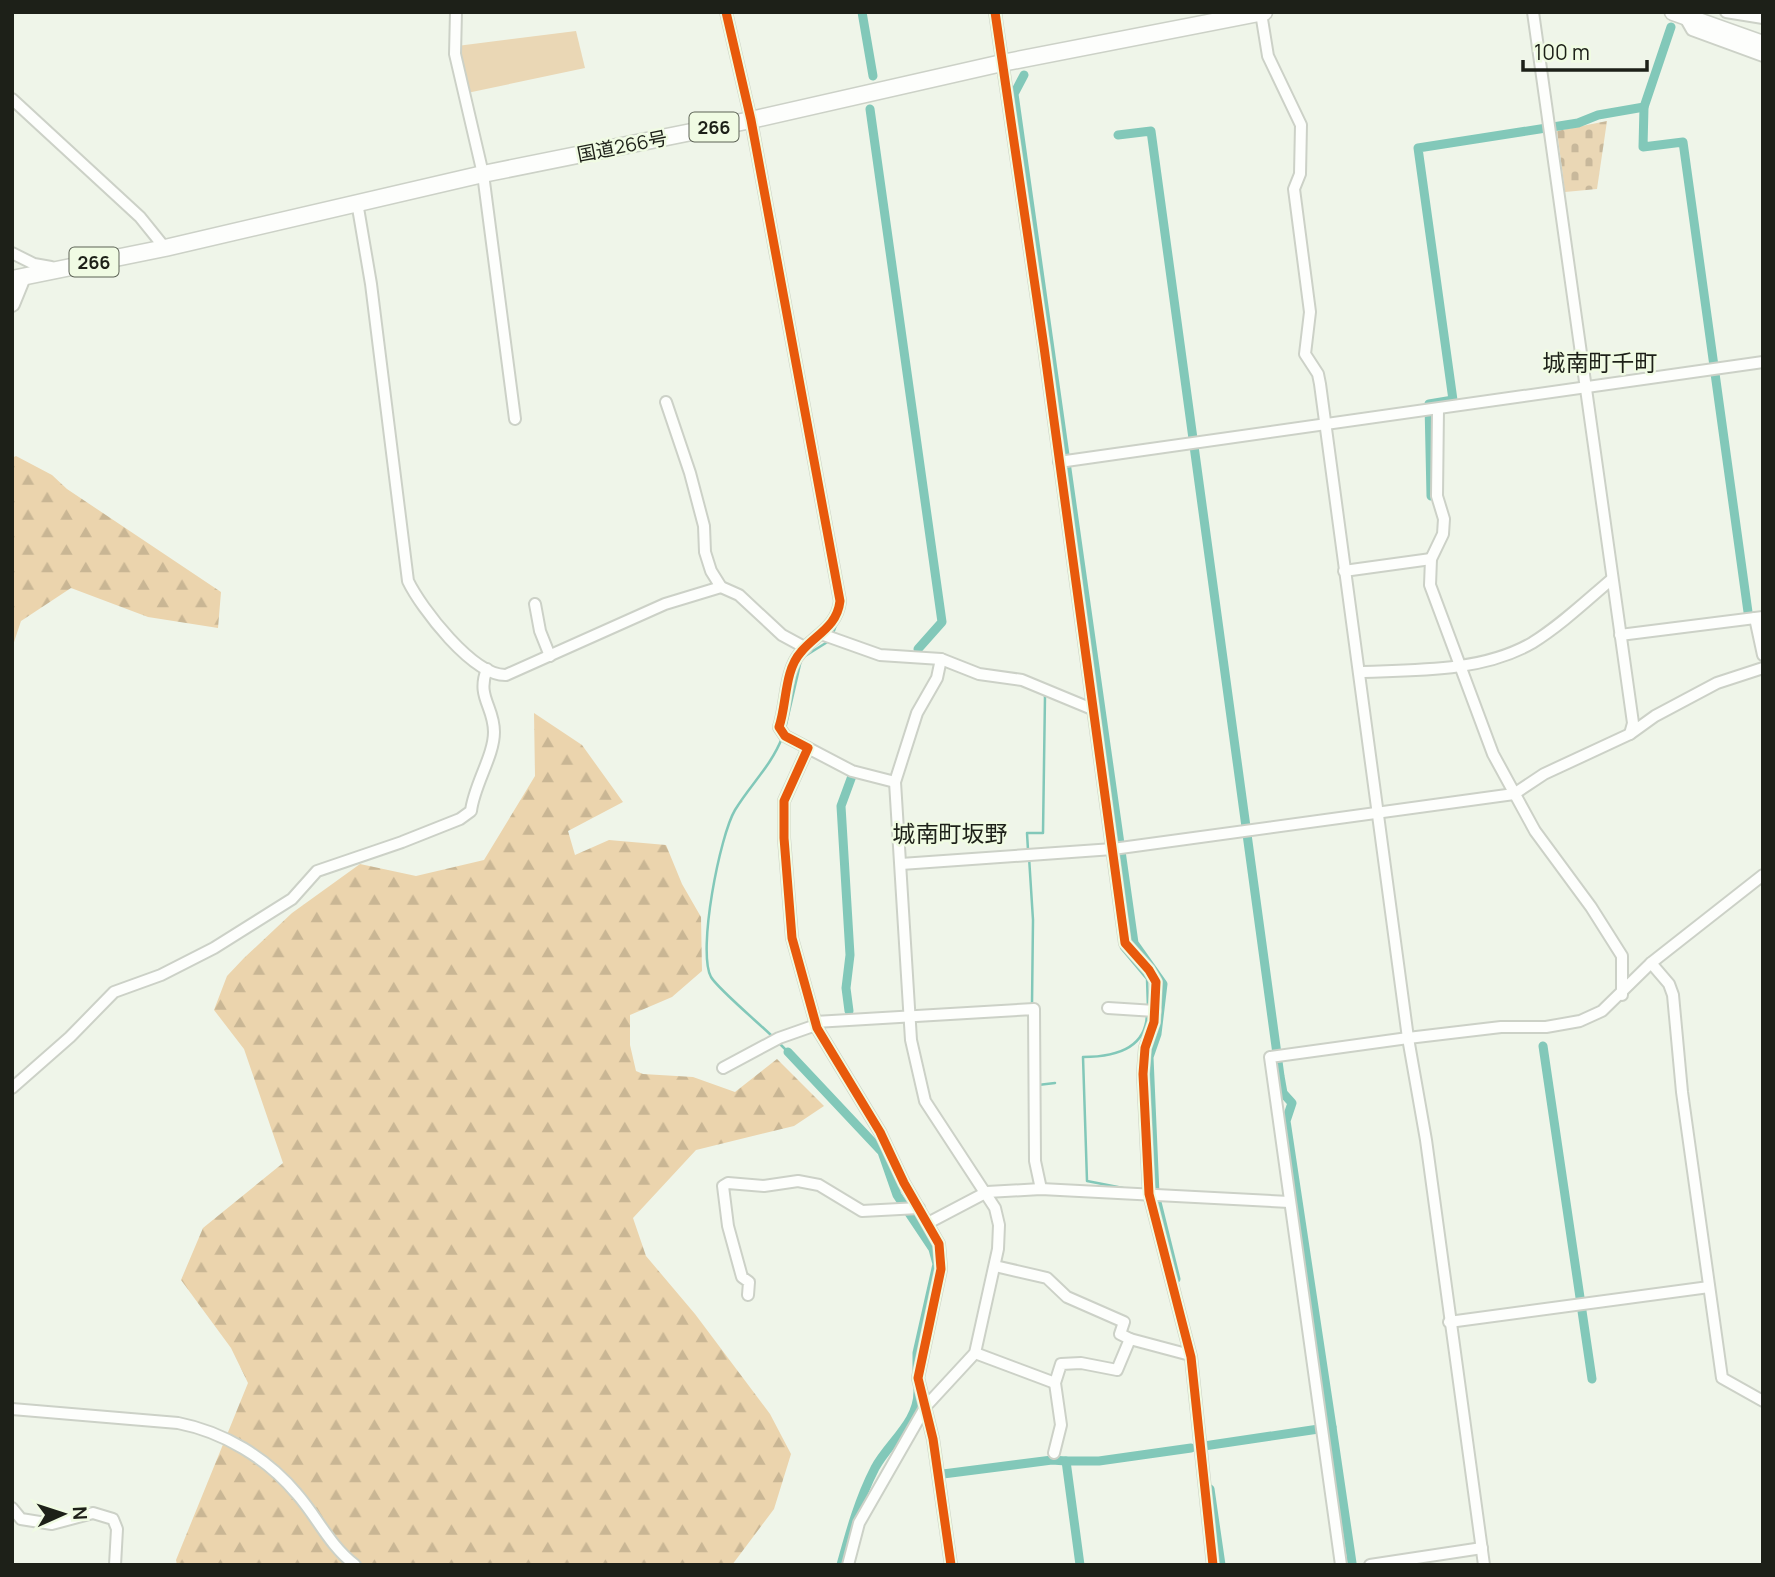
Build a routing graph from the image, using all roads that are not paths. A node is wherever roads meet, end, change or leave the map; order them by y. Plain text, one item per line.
1 (456, 12) edge
2 (726, 12) edge
3 (995, 12) edge
4 (1262, 12) edge
5 (1533, 12) edge
6 (1726, 12) edge
7 (1686, 13) edge
8 (1763, 19) edge
9 (1763, 44) edge
10 (1763, 56) edge
11 (1002, 63) junction
12 (12, 99) edge
13 (751, 120) junction
14 (483, 174) junction
15 (357, 202) junction
16 (164, 248) junction
17 (12, 254) edge
18 (61, 269) junction
19 (18, 278) edge
20 (12, 304) edge
21 (1763, 362) edge
22 (1586, 389) junction
23 (666, 401) dead end
24 (1438, 409) junction
25 (515, 419) dead end
26 (1325, 424) junction
27 (1059, 462) junction
28 (1431, 559) junction
29 (1344, 571) junction
30 (1612, 579) junction
31 (721, 587) junction
32 (535, 604) dead end
33 (1759, 617) edge
34 (821, 634) junction
35 (1620, 635) junction
36 (806, 648) junction
37 (1763, 655) edge
38 (550, 656) junction
39 (941, 659) junction
40 (1460, 665) junction
41 (1763, 668) edge
42 (487, 669) junction
43 (1359, 672) junction
44 (1093, 709) junction
45 (1630, 734) junction
46 (808, 748) junction
47 (895, 782) junction
48 (1514, 794) junction
49 (1379, 815) junction
50 (1113, 849) junction
51 (901, 863) junction
52 (1763, 875) edge
53 (1651, 963) junction
54 (1622, 995) junction
55 (1108, 1008) dead end
56 (1155, 1011) junction
57 (909, 1015) junction
58 (816, 1024) junction
59 (1408, 1038) junction
60 (723, 1068) dead end
61 (12, 1088) edge
62 (1041, 1189) junction
63 (987, 1192) junction
64 (1149, 1194) junction
65 (1289, 1202) junction
66 (919, 1208) junction
67 (928, 1223) junction
68 (995, 1266) junction
69 (1709, 1287) junction
70 (748, 1295) dead end
71 (1450, 1322) junction
72 (1130, 1339) junction
73 (975, 1353) junction
74 (1190, 1355) junction
75 (1055, 1383) junction
76 (1763, 1401) edge
77 (926, 1406) junction
78 (12, 1409) edge
79 (1054, 1453) dead end
80 (12, 1508) edge
81 (1482, 1548) junction
82 (115, 1565) edge
83 (355, 1565) edge
84 (848, 1565) edge
85 (951, 1565) edge
86 (1213, 1565) edge
87 (1341, 1565) edge
88 (1370, 1565) edge
89 (1484, 1565) edge

1 - 14 street
2 - 13 street
3 - 11 street
4 - 11 highway, 国道266号 / 266
4 - 26 street
5 - 22 street
6 - 8 street
7 - 9 highway
7 - 10 street
11 - 13 highway, 国道266号 / 266
11 - 27 street
12 - 16 street
13 - 14 highway, 国道266号 / 266
13 - 34 street
14 - 15 highway, 国道266号 / 266
14 - 25 street
15 - 16 highway, 国道266号 / 266
15 - 42 street
16 - 18 highway, 国道266号 / 266
17 - 18 street
18 - 19 highway, 国道266号 / 266
19 - 20 main road
21 - 22 street
22 - 24 street
22 - 30 street
23 - 31 street
24 - 26 street
24 - 28 street
26 - 27 street
26 - 29 street
27 - 44 street
28 - 29 street
28 - 40 street
29 - 43 street
30 - 35 street
30 - 40 street
31 - 36 street
31 - 38 street
32 - 38 street
33 - 35 street
33 - 37 street
34 - 36 street
34 - 39 street
35 - 45 street
36 - 46 street
38 - 42 street
39 - 44 street
39 - 47 street
40 - 43 street
40 - 48 street
41 - 45 street
42 - 61 street
43 - 49 street
44 - 50 street
45 - 48 street
46 - 47 street
46 - 58 street
47 - 51 street
48 - 49 street
48 - 54 street
49 - 50 street
49 - 59 street
50 - 51 street
50 - 56 street
51 - 57 street
52 - 53 street
53 - 54 street
53 - 69 street
54 - 59 street
55 - 56 street
56 - 64 street
57 - 58 street
57 - 62 street
57 - 63 street
58 - 60 street
58 - 66 street
59 - 65 street
59 - 71 street
62 - 63 street
62 - 64 street
63 - 67 street
63 - 68 street
64 - 65 street
64 - 74 street
65 - 87 street
66 - 67 street
66 - 70 street
67 - 77 street
68 - 72 street
68 - 73 street
69 - 71 street
69 - 76 street
71 - 81 street
72 - 74 street
72 - 75 street
73 - 75 street
73 - 77 street
74 - 86 street
75 - 79 street
77 - 84 street
77 - 85 street
78 - 83 street
80 - 82 street
81 - 88 street
81 - 89 street

